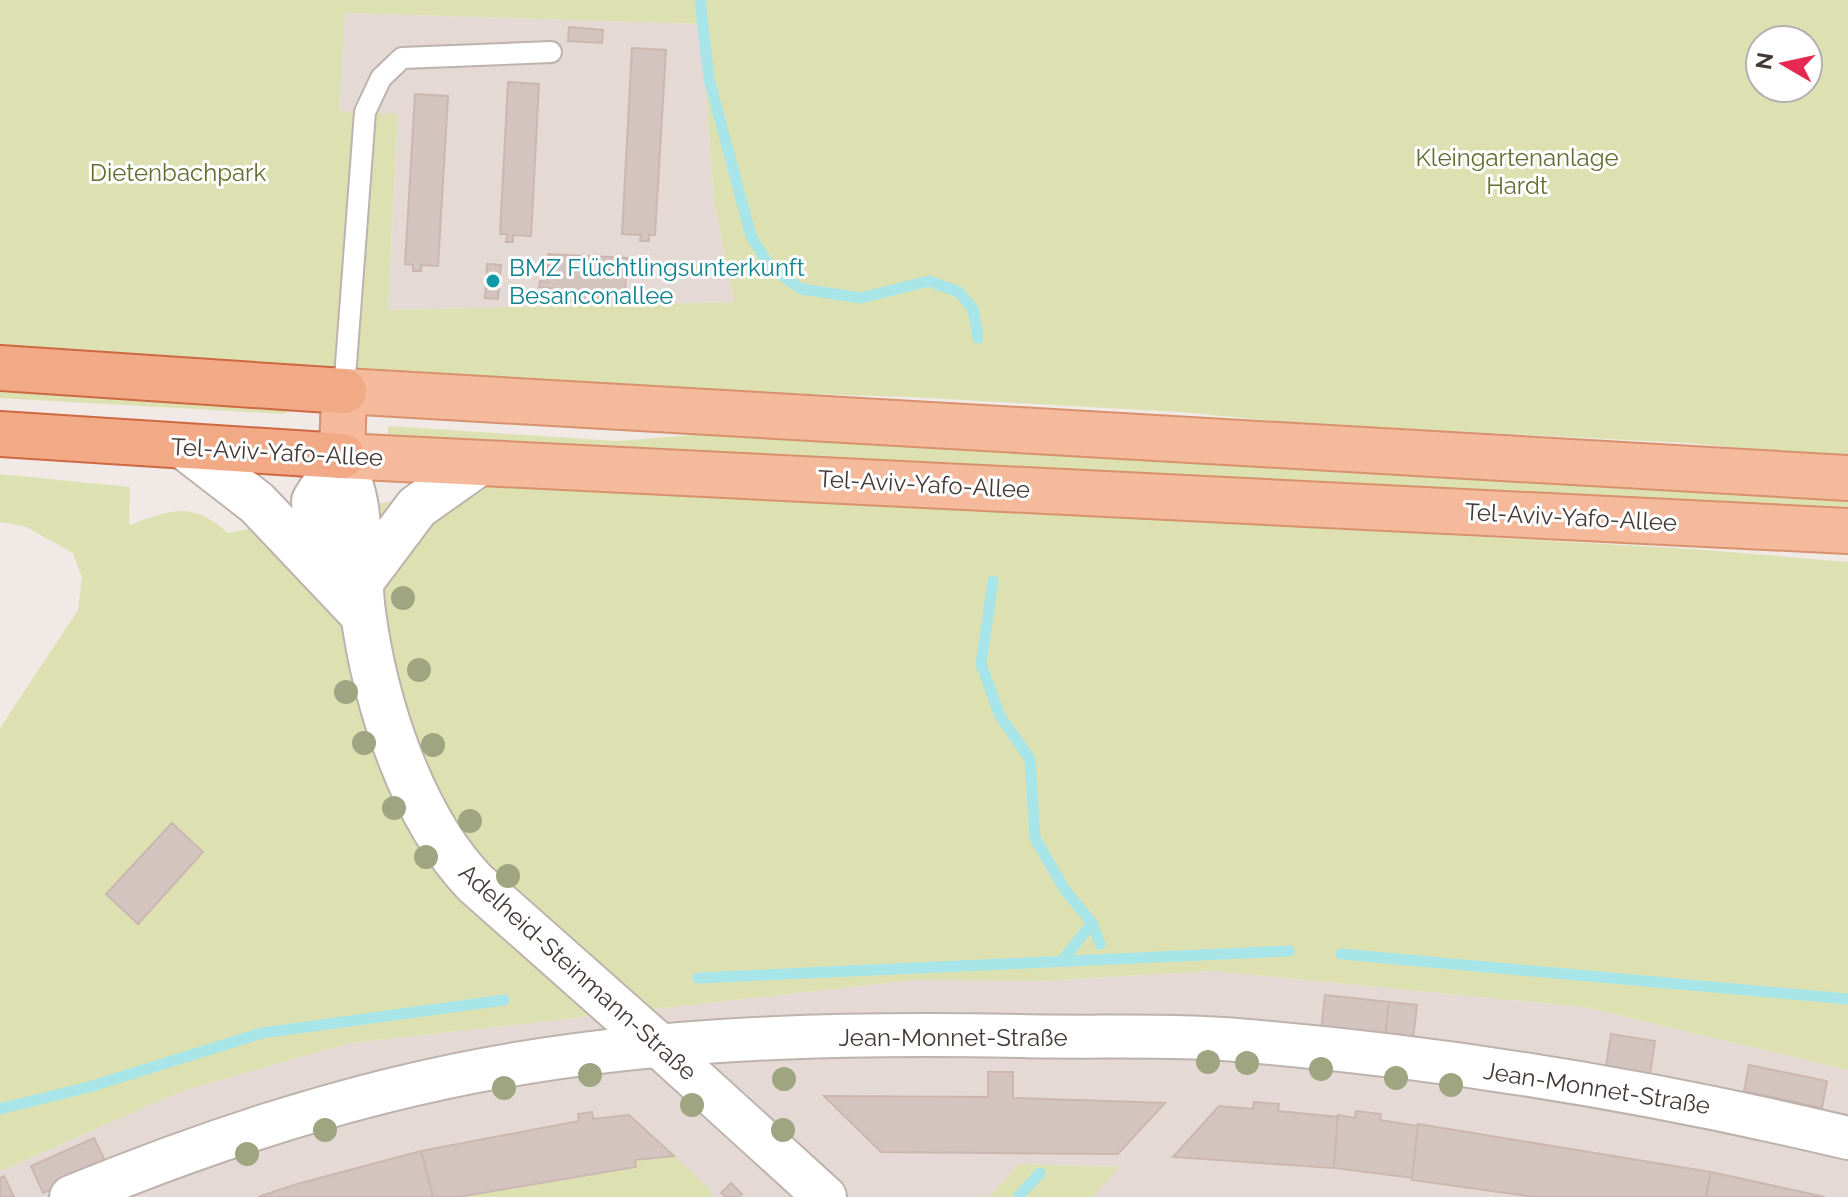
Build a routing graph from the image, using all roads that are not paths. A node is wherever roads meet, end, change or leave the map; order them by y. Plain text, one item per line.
1 (551, 52) dead end
2 (0, 368) edge
3 (344, 391) junction
4 (0, 434) edge
5 (186, 448) junction
6 (342, 456) junction
7 (478, 464) junction
8 (1848, 478) edge
9 (1848, 531) edge
10 (319, 568) junction
11 (362, 599) junction
12 (659, 1046) junction
13 (1848, 1138) edge
14 (798, 1188) edge
15 (71, 1197) edge

1 - 3 lane
2 - 3 highway
3 - 6 main road
3 - 8 main road
4 - 5 highway, Tel-Aviv-Yafo-Allee
5 - 6 highway, Tel-Aviv-Yafo-Allee
5 - 10 street
6 - 7 main road, Tel-Aviv-Yafo-Allee
6 - 10 street
6 - 11 street, Adelheid-Steinmann-Straße
7 - 9 main road, Tel-Aviv-Yafo-Allee
7 - 11 street
10 - 11 street
11 - 12 street, Adelheid-Steinmann-Straße
12 - 13 street, Jean-Monnet-Straße
12 - 14 street, Adelheid-Steinmann-Straße
12 - 15 street, Jean-Monnet-Straße

